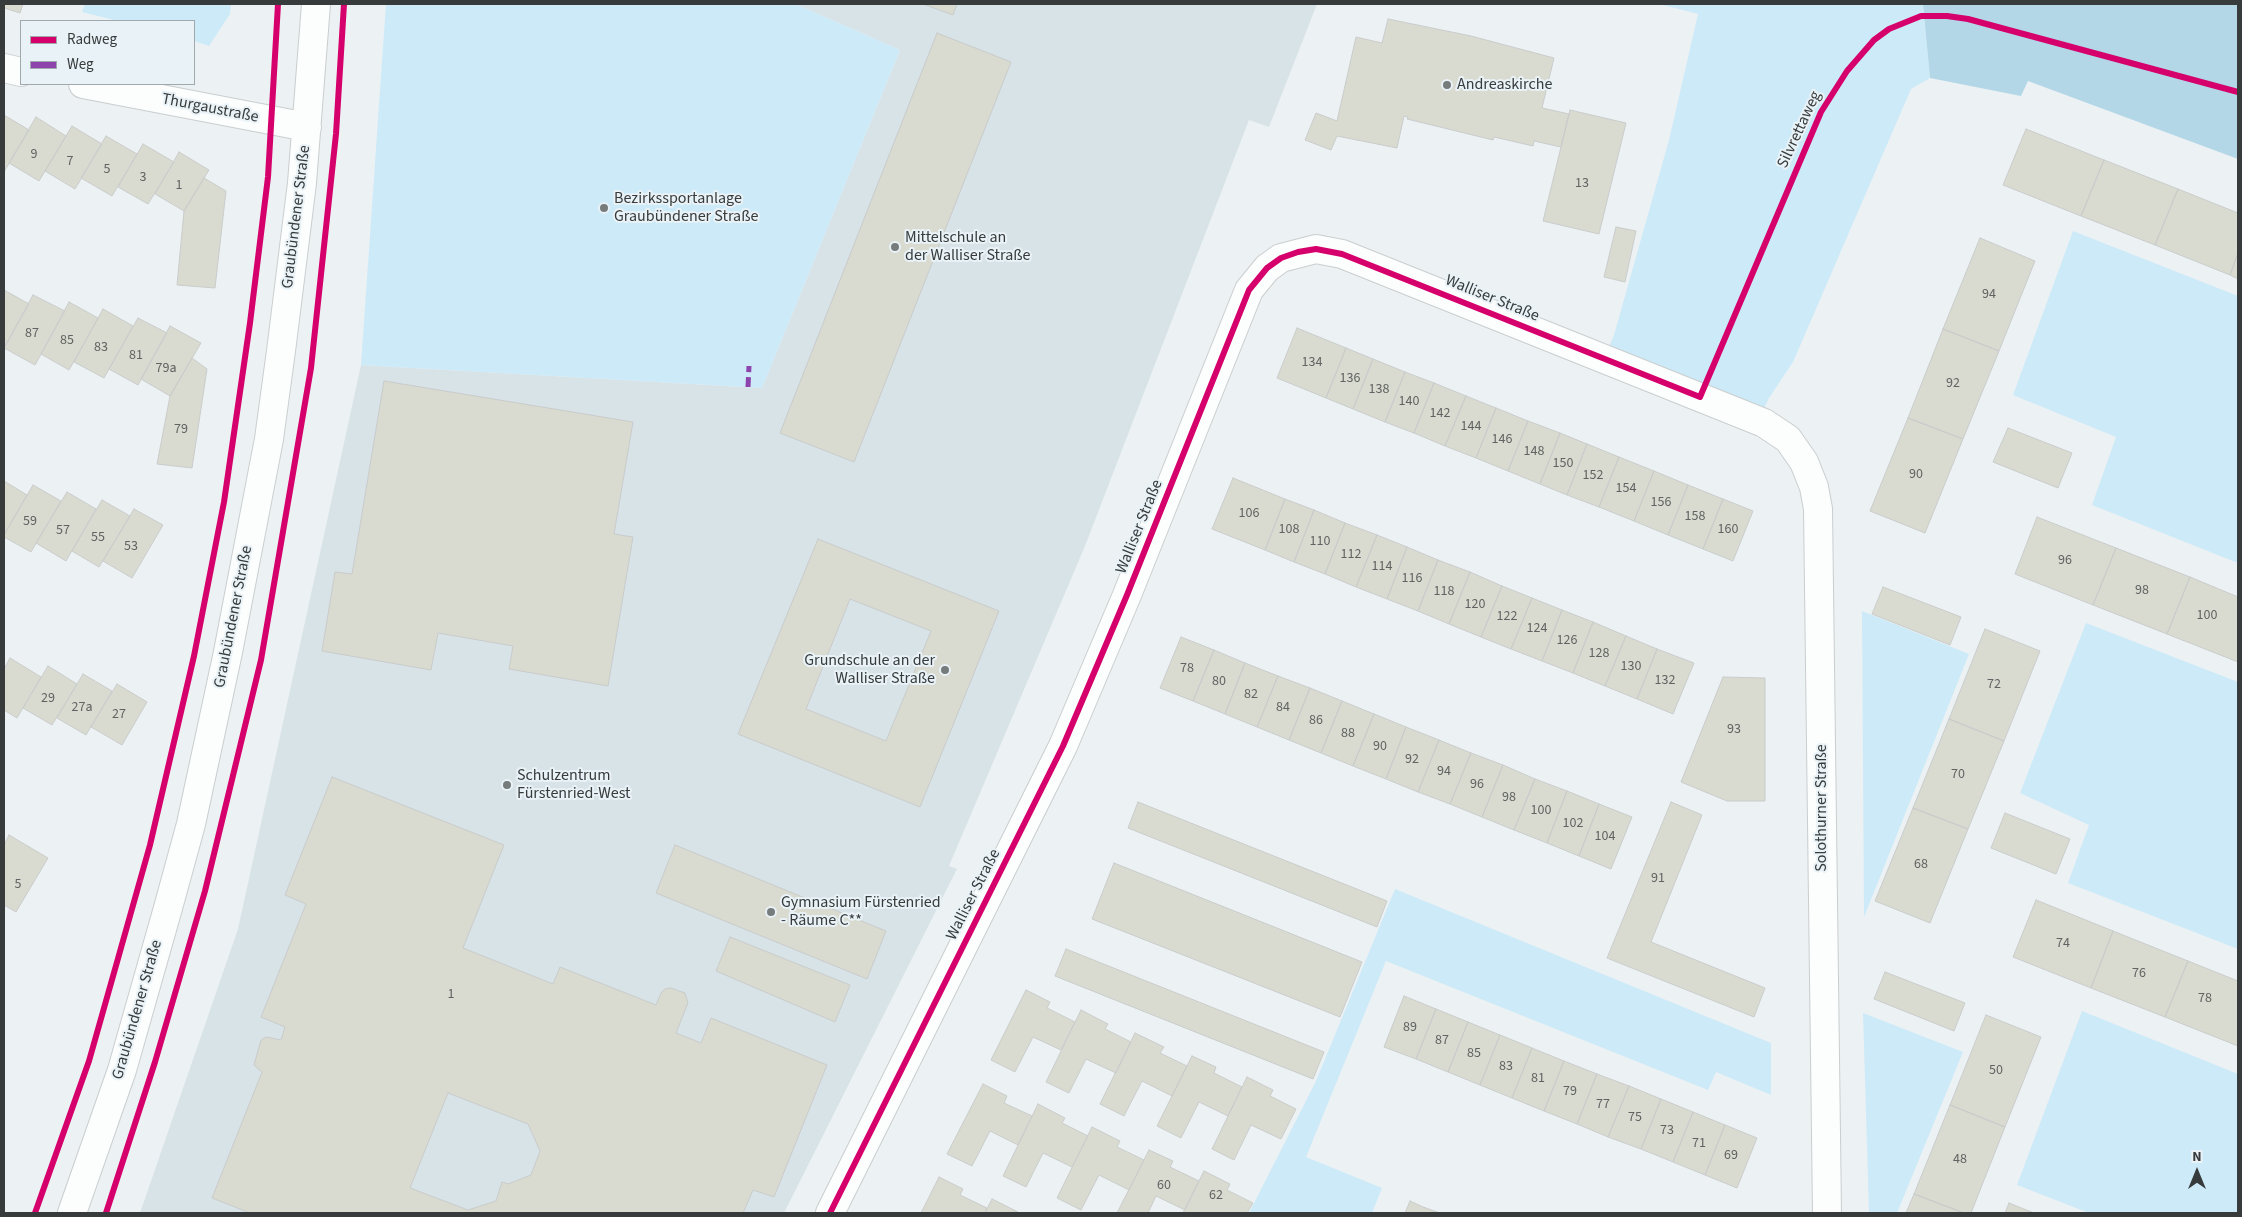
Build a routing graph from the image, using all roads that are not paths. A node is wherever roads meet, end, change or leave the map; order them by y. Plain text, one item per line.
1 (316, 4) edge
2 (4, 68) edge
3 (20, 72) edge
4 (88, 85) edge
5 (307, 127) junction
6 (1764, 423) joint
7 (72, 1213) edge
8 (830, 1213) edge
9 (1827, 1213) edge

1 - 5 street, Graubündener Straße
2 - 3 street
4 - 5 street, Thurgaustraße
5 - 7 street, Graubündener Straße
6 - 8 street, Walliser Straße
6 - 9 street, Solothurner Straße

